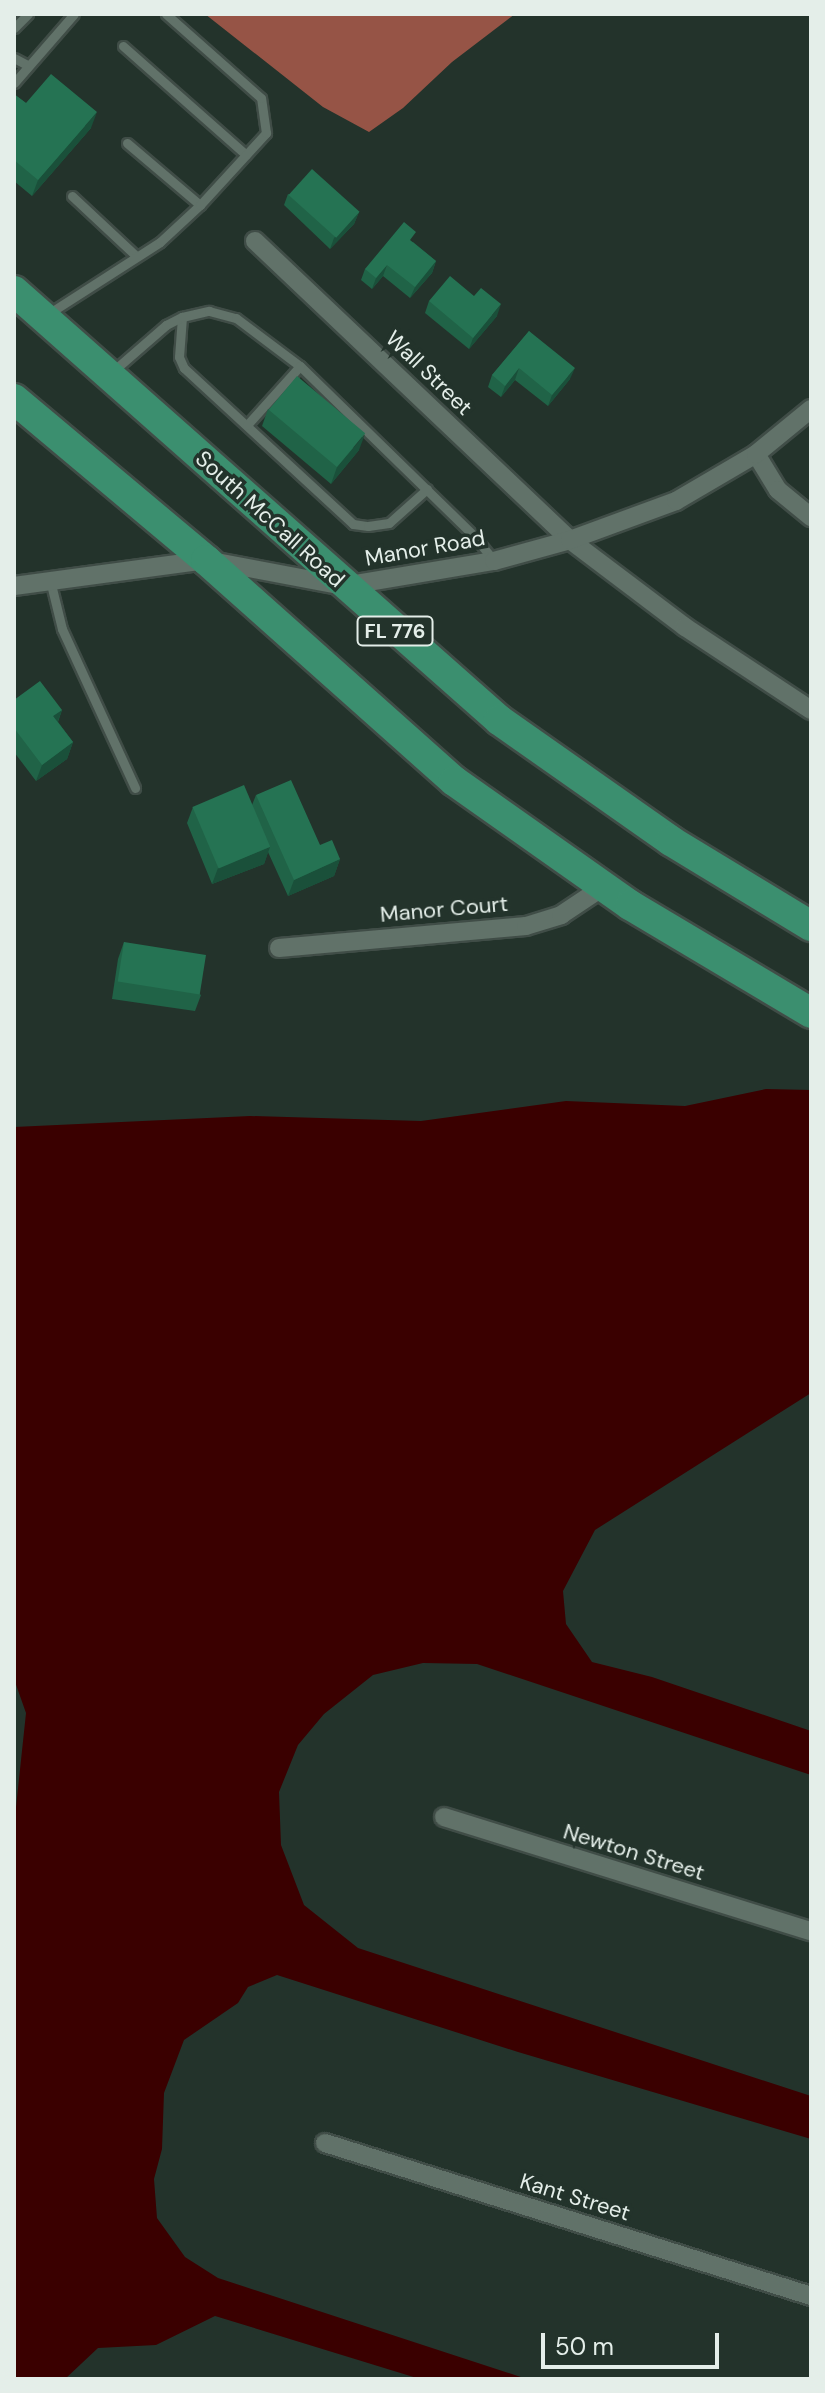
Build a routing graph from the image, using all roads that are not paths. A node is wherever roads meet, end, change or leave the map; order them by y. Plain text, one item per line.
1 (28, 14) edge
2 (74, 14) edge
3 (166, 14) edge
4 (14, 28) edge
5 (123, 46) dead end
6 (14, 58) edge
7 (27, 65) junction
8 (14, 83) edge
9 (127, 143) dead end
10 (246, 155) junction
11 (72, 196) dead end
12 (200, 205) junction
13 (255, 241) dead end
14 (135, 255) junction
15 (14, 291) edge
16 (44, 317) junction
17 (182, 317) junction
18 (300, 366) junction
19 (111, 373) junction
20 (14, 399) edge
21 (811, 409) edge
22 (247, 425) junction
23 (756, 454) junction
24 (427, 489) junction
25 (811, 517) edge
26 (570, 540) junction
27 (206, 560) junction
28 (494, 561) junction
29 (50, 580) junction
30 (14, 586) edge
31 (344, 586) junction
32 (811, 710) edge
33 (135, 788) dead end
34 (603, 887) junction
35 (811, 926) edge
36 (279, 948) dead end
37 (811, 1013) edge
38 (444, 1817) dead end
39 (811, 1931) edge
40 (325, 2143) dead end
41 (811, 2296) edge

1 - 4 lane
2 - 7 lane
3 - 10 lane
5 - 10 lane
6 - 7 lane
7 - 8 lane
9 - 12 lane
10 - 12 lane
11 - 14 lane
12 - 14 lane
13 - 26 street, Wall Street
14 - 16 lane
15 - 16 main road, South McCall Road / FL 776
16 - 19 main road, South McCall Road / FL 776
17 - 18 lane
17 - 19 lane
17 - 22 lane
18 - 22 lane
18 - 24 lane
19 - 31 main road, South McCall Road / FL 776
20 - 27 main road
21 - 23 street, Manor Road
22 - 24 lane
23 - 25 street
23 - 26 street, Manor Road
24 - 28 lane
26 - 28 street, Manor Road
26 - 32 street, Wall Street
27 - 29 street, Manor Road
27 - 31 street, Manor Road
27 - 34 main road
28 - 31 street, Manor Road
29 - 30 street, Manor Road
29 - 33 lane
31 - 35 main road, South McCall Road / FL 776
34 - 36 street, Manor Court
34 - 37 main road
38 - 39 street, Newton Street
40 - 41 street, Kant Street

